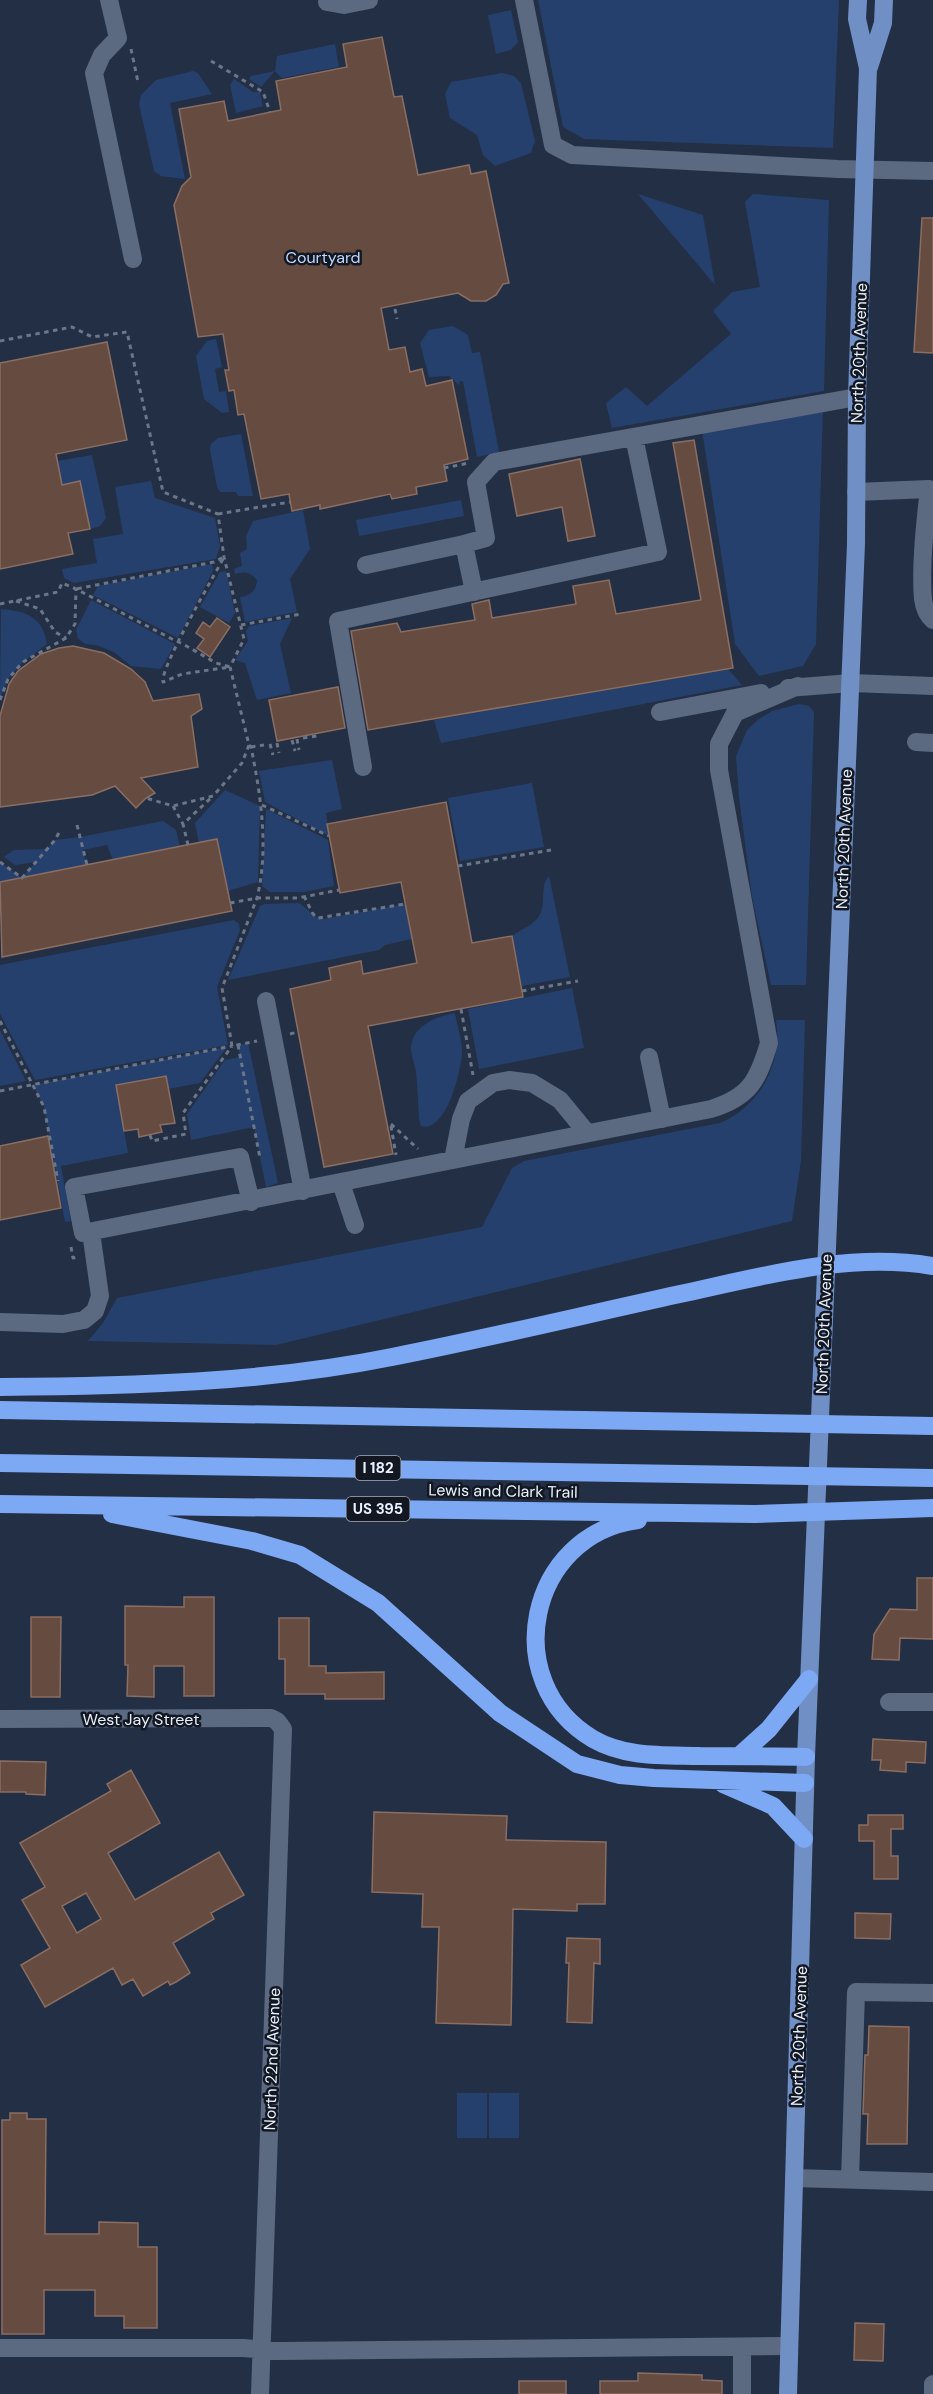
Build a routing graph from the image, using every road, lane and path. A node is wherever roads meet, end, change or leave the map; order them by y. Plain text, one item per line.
1 (109, 0) edge
2 (369, 0) edge
3 (524, 0) edge
4 (858, 0) edge
5 (884, 0) edge
6 (327, 2) dead end
7 (211, 61) dead end
8 (868, 68) junction
9 (270, 112) dead end
10 (866, 169) junction
11 (933, 171) edge
12 (133, 259) dead end
13 (395, 309) dead end
14 (397, 319) dead end
15 (0, 341) edge
16 (857, 397) junction
17 (634, 437) junction
18 (931, 489) edge
19 (856, 492) junction
20 (290, 502) dead end
21 (219, 514) junction
22 (464, 544) junction
23 (224, 557) junction
24 (366, 565) dead end
25 (76, 589) junction
26 (474, 592) junction
27 (14, 601) junction
28 (0, 604) edge
29 (301, 614) dead end
30 (933, 620) edge
31 (241, 625) junction
32 (66, 638) junction
33 (179, 642) junction
34 (230, 667) junction
35 (850, 683) junction
36 (798, 686) junction
37 (933, 686) edge
38 (0, 700) edge
39 (660, 712) dead end
40 (317, 736) dead end
41 (303, 738) dead end
42 (297, 739) dead end
43 (292, 740) dead end
44 (277, 743) dead end
45 (270, 744) dead end
46 (264, 745) dead end
47 (250, 746) junction
48 (279, 753) dead end
49 (273, 755) dead end
50 (363, 768) dead end
51 (213, 795) junction
52 (146, 798) dead end
53 (262, 805) junction
54 (173, 806) junction
55 (183, 824) junction
56 (77, 825) dead end
57 (61, 829) dead end
58 (329, 836) dead end
59 (188, 845) dead end
60 (551, 850) dead end
61 (0, 862) edge
62 (87, 865) dead end
63 (458, 866) dead end
64 (339, 890) dead end
65 (304, 896) junction
66 (257, 898) junction
67 (230, 903) dead end
68 (405, 904) dead end
69 (578, 981) dead end
70 (522, 991) dead end
71 (266, 1001) dead end
72 (460, 1009) dead end
73 (0, 1021) edge
74 (248, 1043) dead end
75 (238, 1045) junction
76 (232, 1046) junction
77 (649, 1058) dead end
78 (473, 1075) dead end
79 (33, 1085) junction
80 (0, 1091) edge
81 (662, 1119) junction
82 (587, 1133) junction
83 (150, 1135) dead end
84 (422, 1153) dead end
85 (396, 1158) dead end
86 (453, 1160) junction
87 (262, 1167) dead end
88 (341, 1183) junction
89 (59, 1188) dead end
90 (303, 1191) junction
91 (251, 1202) junction
92 (355, 1225) dead end
93 (91, 1232) junction
94 (69, 1240) dead end
95 (94, 1253) junction
96 (826, 1265) junction
97 (933, 1266) edge
98 (0, 1322) edge
99 (0, 1387) edge
100 (0, 1410) edge
101 (933, 1426) edge
102 (0, 1463) edge
103 (933, 1478) edge
104 (0, 1504) edge
105 (933, 1508) edge
106 (755, 1514) junction
107 (809, 1678) junction
108 (889, 1702) dead end
109 (933, 1702) edge
110 (0, 1719) edge
111 (281, 1724) joint
112 (739, 1756) junction
113 (806, 1757) junction
114 (713, 1780) junction
115 (805, 1783) junction
116 (804, 1839) junction
117 (933, 1993) edge
118 (794, 2178) junction
119 (850, 2180) junction
120 (933, 2182) edge
121 (789, 2346) junction
122 (0, 2348) edge
123 (742, 2348) junction
124 (262, 2350) junction
125 (933, 2384) edge
126 (260, 2394) edge
127 (741, 2394) edge
128 (788, 2394) edge
129 (933, 2394) edge

1 - 12 street
2 - 6 street
3 - 10 street
4 - 8 main road, North 20th Avenue
5 - 8 main road, North 20th Avenue
7 - 9 path
8 - 10 main road, North 20th Avenue
10 - 11 street
10 - 16 main road, North 20th Avenue
13 - 14 path
15 - 21 path
16 - 17 street
16 - 19 main road, North 20th Avenue
17 - 22 street
17 - 26 street
18 - 19 street
18 - 30 street
19 - 35 main road, North 20th Avenue
20 - 21 path
21 - 23 path
22 - 24 street
22 - 26 street
23 - 25 path
23 - 31 path
23 - 33 path
25 - 27 path
25 - 32 path
25 - 33 path
26 - 50 street
27 - 28 path
27 - 32 path
29 - 31 path
31 - 34 path
32 - 38 path
33 - 34 path
33 - 34 path
34 - 47 path
35 - 36 street
35 - 37 street
35 - 96 main road, North 20th Avenue
36 - 39 street
36 - 81 street
40 - 41 path
42 - 43 path
44 - 48 path
45 - 49 path
46 - 47 path
47 - 51 path
47 - 53 path
51 - 54 path
51 - 55 path
52 - 54 path
53 - 58 path
53 - 66 path
54 - 55 path
55 - 59 path
56 - 62 path
57 - 61 path
60 - 63 path
64 - 65 path
65 - 66 path
65 - 68 path
66 - 67 path
66 - 76 path
69 - 70 path
71 - 90 street
72 - 78 path
73 - 79 path
74 - 75 path
75 - 76 path
75 - 87 path
76 - 79 path
76 - 83 path
77 - 81 street
79 - 80 path
79 - 89 path
81 - 82 street
82 - 86 street
82 - 86 street
84 - 85 path
86 - 88 street
88 - 90 street
88 - 92 street
90 - 91 street
91 - 93 street
91 - 93 street
93 - 95 street
94 - 95 path
95 - 98 street
96 - 97 highway
96 - 99 highway
96 - 107 main road, North 20th Avenue
100 - 101 highway
102 - 103 highway, I 182
104 - 106 highway, Lewis and Clark Trail / US 395
104 - 114 highway
105 - 106 highway, Lewis and Clark Trail / US 395
106 - 112 highway
107 - 112 highway
107 - 113 main road, North 20th Avenue
108 - 109 street
110 - 111 street, West Jay Street
111 - 124 street, North 22nd Avenue
112 - 113 highway
113 - 115 main road, North 20th Avenue
114 - 115 highway
114 - 116 highway
115 - 116 main road, North 20th Avenue
116 - 118 main road, North 20th Avenue
117 - 119 street
118 - 119 street
118 - 121 main road, North 20th Avenue
119 - 120 street
121 - 123 street
121 - 128 main road, North 20th Avenue
122 - 124 street
123 - 124 street
123 - 127 street
124 - 126 street, North 22nd Avenue
125 - 129 street

